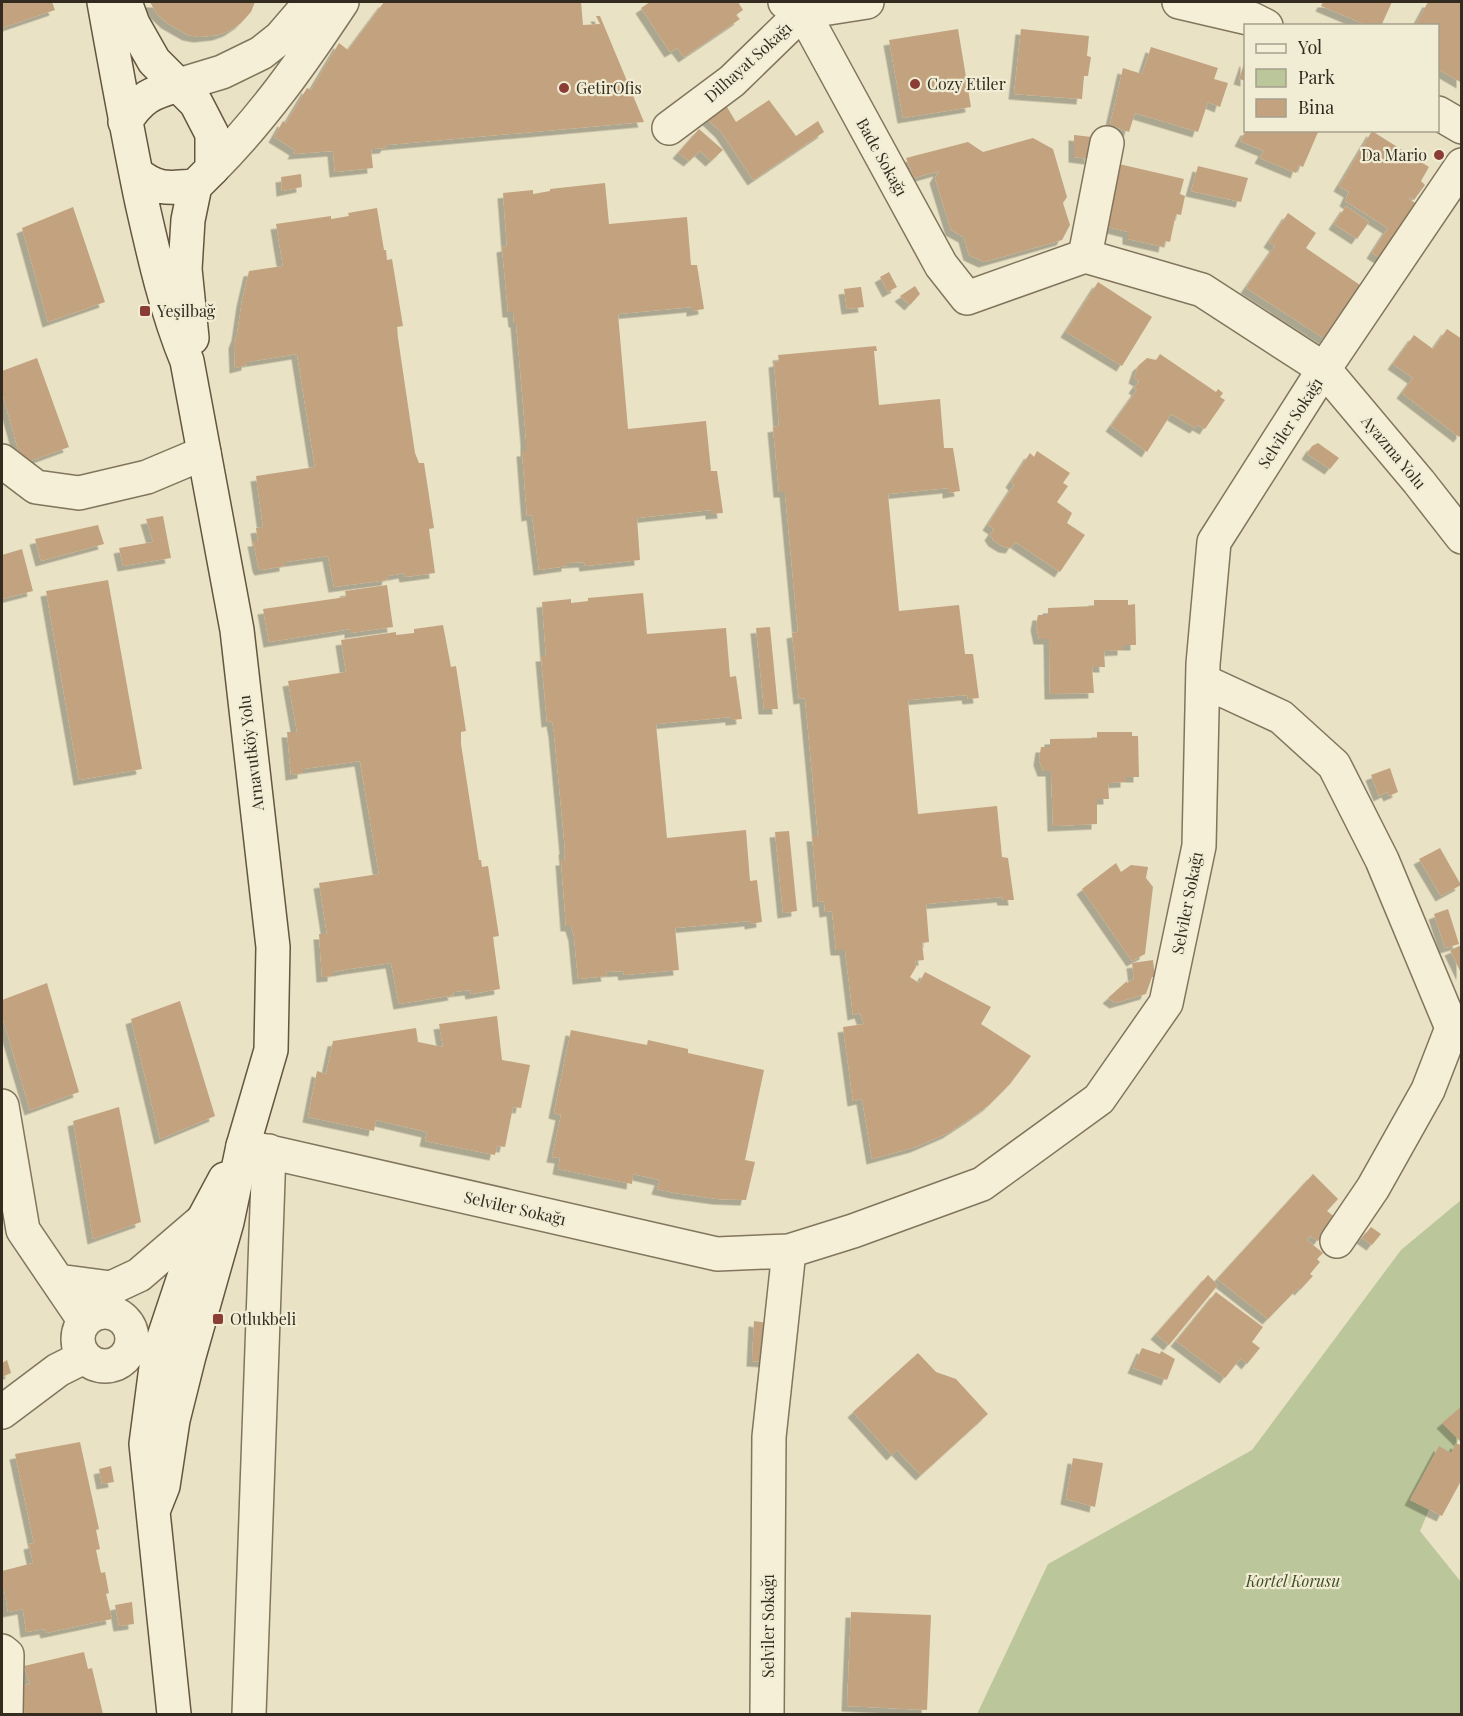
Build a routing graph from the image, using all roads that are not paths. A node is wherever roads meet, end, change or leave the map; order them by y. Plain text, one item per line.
1 (104, 2) edge
2 (125, 2) edge
3 (311, 2) edge
4 (342, 2) edge
5 (867, 2) edge
6 (1179, 2) edge
7 (798, 5) edge
8 (1262, 24) edge
9 (179, 85) junction
10 (1439, 114) edge
11 (125, 122) junction
12 (1461, 127) edge
13 (669, 128) dead end
14 (1107, 143) dead end
15 (1461, 165) edge
16 (136, 173) junction
17 (203, 178) junction
18 (1085, 256) junction
19 (187, 361) junction
20 (1324, 369) junction
21 (204, 453) junction
22 (2, 462) edge
23 (1461, 537) edge
24 (1203, 681) junction
25 (2, 1106) edge
26 (256, 1148) junction
27 (203, 1220) junction
28 (1337, 1241) dead end
29 (789, 1251) junction
30 (58, 1281) junction
31 (116, 1314) junction
32 (84, 1320) junction
33 (170, 1353) junction
34 (99, 1361) junction
35 (2, 1412) edge
36 (2, 1651) edge
37 (6, 1714) edge
38 (174, 1714) edge
39 (249, 1714) edge
40 (767, 1714) edge

1 - 11 street
2 - 9 street
3 - 9 street
4 - 17 street
5 - 7 street, Dilhayat Sokağı
6 - 8 street
7 - 13 street, Dilhayat Sokağı
7 - 18 street, Bade Sokağı
9 - 11 street
9 - 17 street
10 - 12 street
11 - 16 street
14 - 18 street
15 - 20 street, Selviler Sokağı
16 - 17 street
16 - 19 street
17 - 19 street
18 - 20 street, Ayazma Yolu
19 - 21 street, Arnavutköy Yolu
20 - 23 street, Ayazma Yolu
20 - 24 street, Selviler Sokağı
21 - 22 street
21 - 26 street, Arnavutköy Yolu
24 - 28 street
24 - 29 street, Selviler Sokağı
25 - 30 street
26 - 27 street
26 - 29 street, Selviler Sokağı
26 - 33 street
26 - 39 street
27 - 30 street
27 - 33 street
29 - 40 street, Selviler Sokağı
30 - 32 street
31 - 32 street
31 - 33 street
31 - 34 street
32 - 34 street
33 - 34 street
33 - 38 street
34 - 35 street
36 - 37 street

